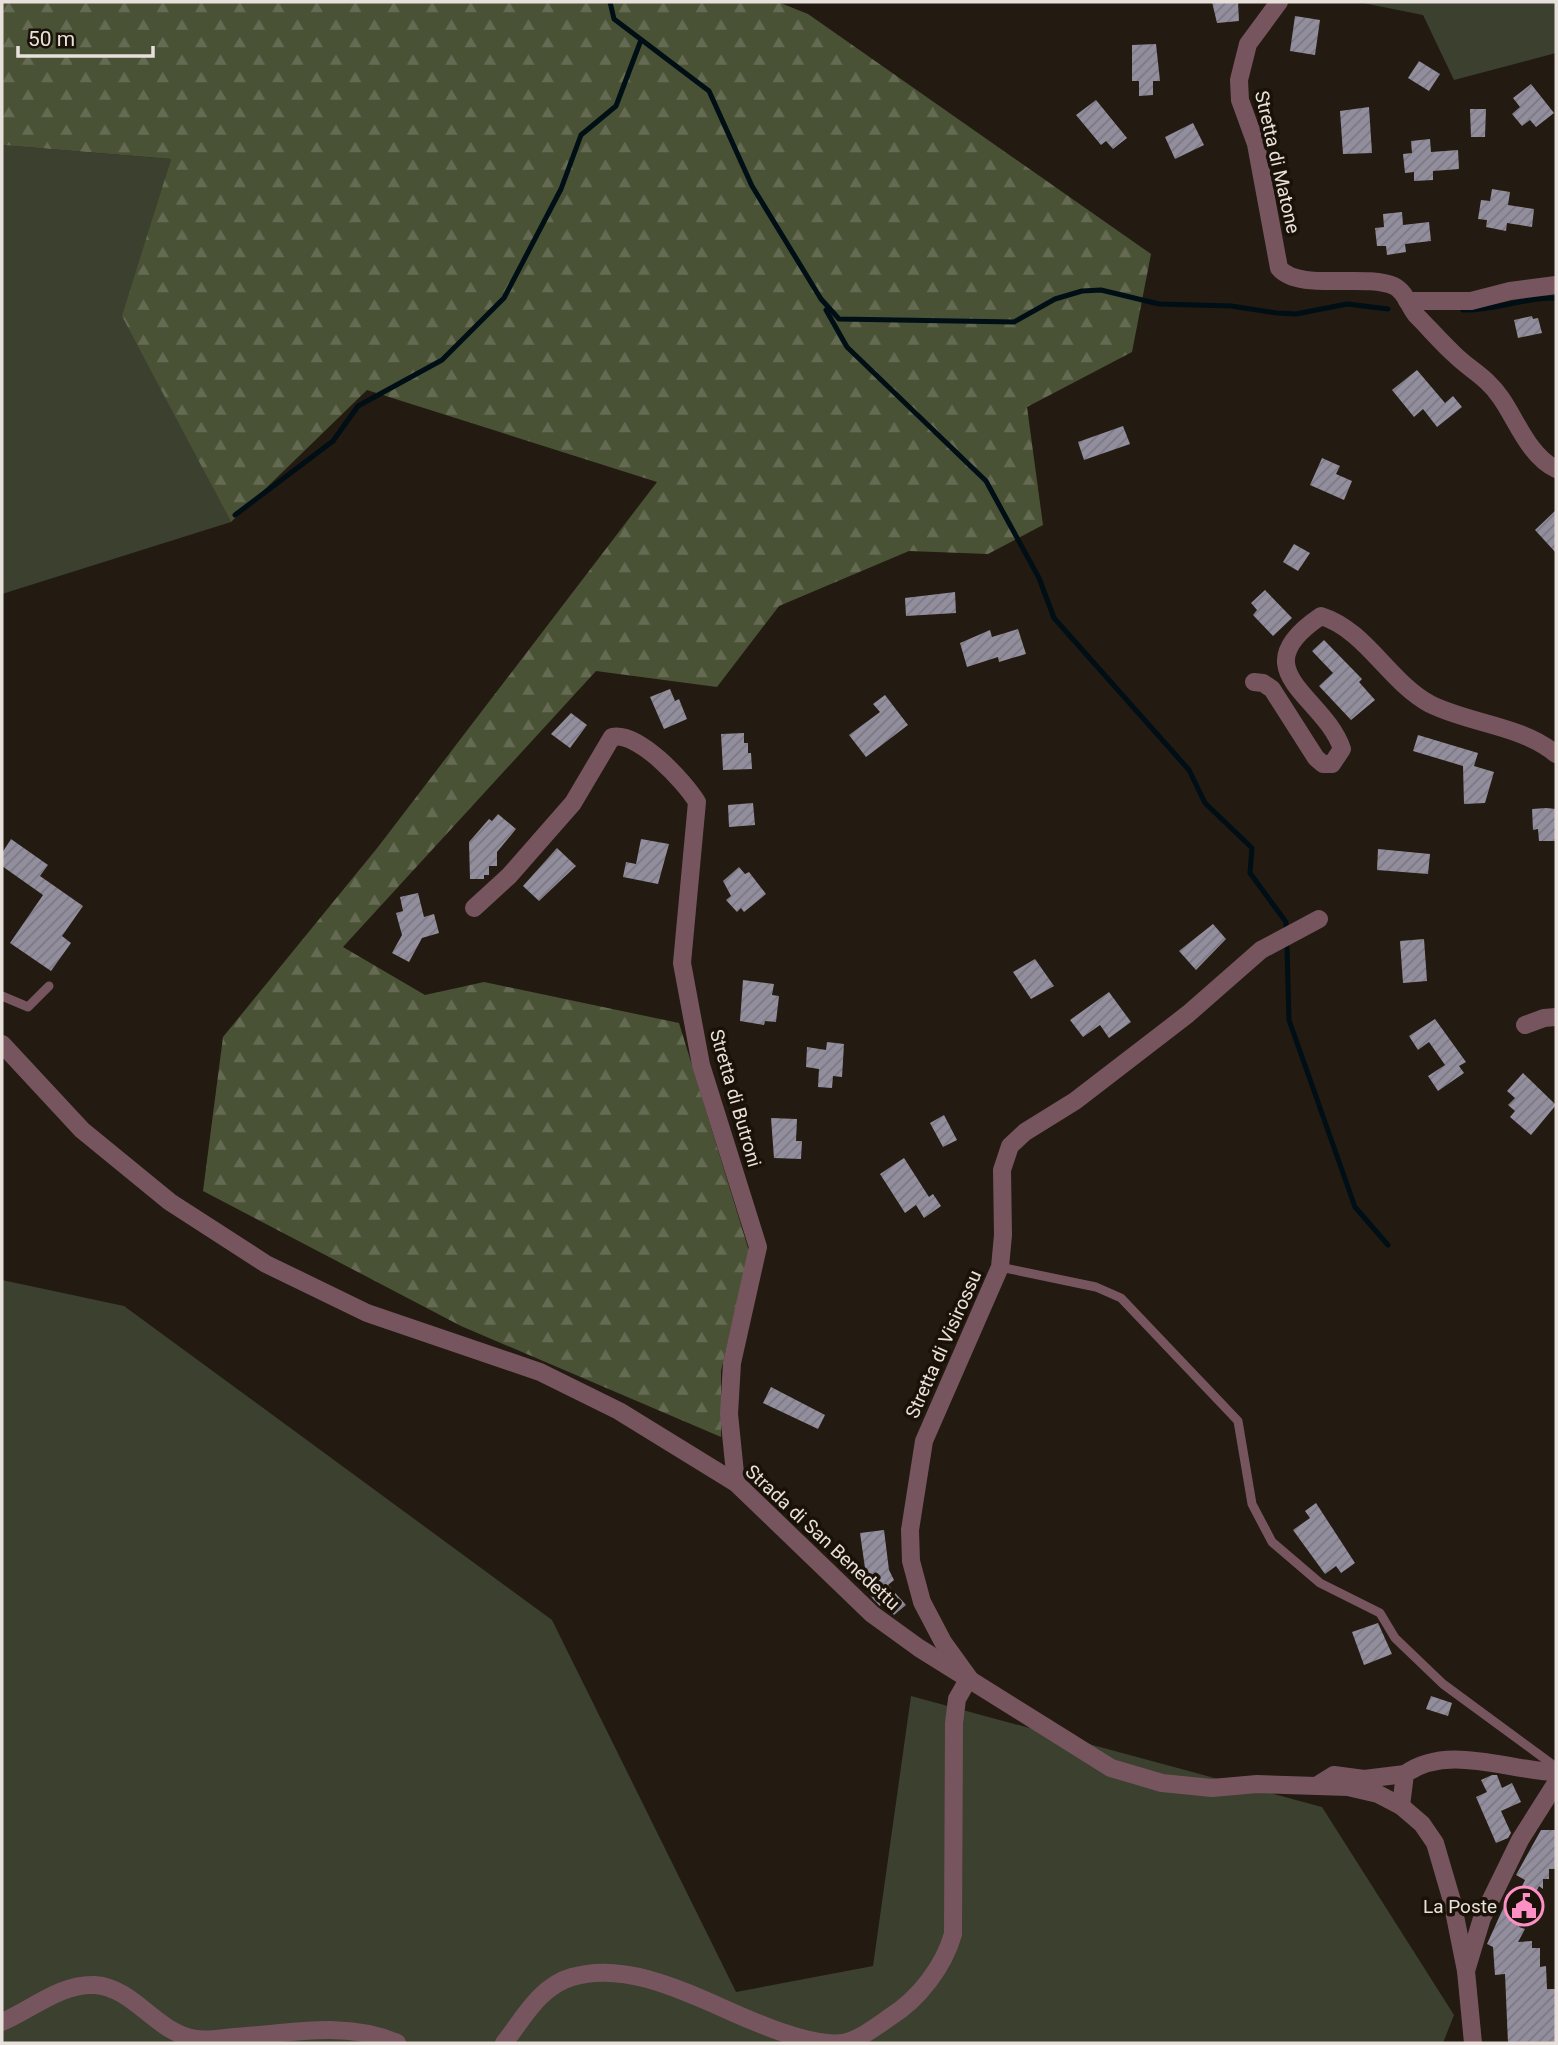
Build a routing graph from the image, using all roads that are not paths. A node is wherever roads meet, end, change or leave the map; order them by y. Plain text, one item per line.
1 (1279, 2) edge
2 (1556, 285) edge
3 (1407, 301) junction
4 (1556, 469) edge
5 (1254, 682) dead end
6 (1556, 754) edge
7 (474, 908) dead end
8 (1319, 919) dead end
9 (49, 986) dead end
10 (2, 996) edge
11 (1556, 1017) edge
12 (1525, 1025) dead end
13 (2, 1044) edge
14 (1000, 1267) junction
15 (736, 1483) junction
16 (969, 1678) junction
17 (1556, 1770) edge
18 (1405, 1774) junction
19 (1556, 1783) edge
20 (1318, 1785) junction
21 (1401, 1806) junction
22 (1466, 1971) junction
23 (2, 2022) edge
24 (397, 2043) edge
25 (505, 2043) edge
26 (1473, 2043) edge

1 - 3 street, Stretta di Matone
2 - 3 street
3 - 4 street, Stretta di Matone
5 - 6 street
7 - 15 street, Stretta di Butroni
8 - 14 street, Stretta di Visirossu
9 - 10 lane
11 - 12 street
13 - 15 street, Strada di San Benedettu
14 - 16 street, Stretta di Visirossu
14 - 17 lane
15 - 16 street, Strada di San Benedettu
16 - 20 street, Strada di San Benedettu
16 - 25 street
17 - 18 street
18 - 20 street
18 - 21 street
19 - 22 street
20 - 21 street, Strada di San Benedettu
21 - 22 street, Strada di San Benedettu
22 - 26 street, Strada di San Benedettu
23 - 24 street

